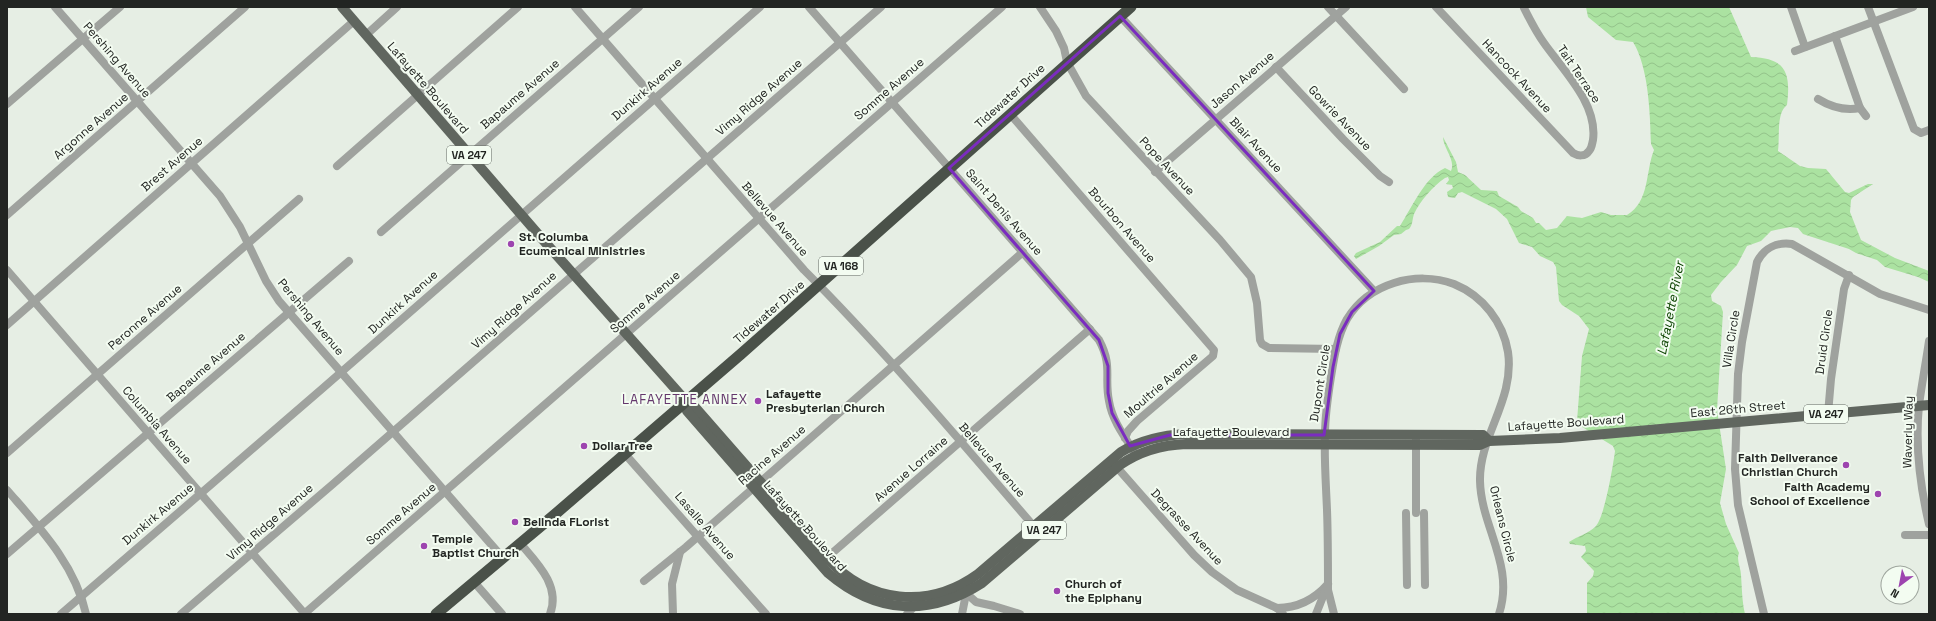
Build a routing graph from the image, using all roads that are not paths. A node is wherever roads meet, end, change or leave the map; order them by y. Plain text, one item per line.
1 (55, 7) edge
2 (120, 7) edge
3 (245, 7) edge
4 (342, 7) edge
5 (397, 7) edge
6 (518, 7) edge
7 (575, 7) edge
8 (639, 7) edge
9 (760, 7) edge
10 (809, 7) edge
11 (881, 7) edge
12 (1002, 7) edge
13 (1040, 7) edge
14 (1130, 7) edge
15 (1328, 7) edge
16 (1346, 7) edge
17 (1436, 7) edge
18 (1791, 7) edge
19 (1868, 7) edge
20 (1913, 7) edge
21 (1524, 8) dead end
22 (1120, 16) junction
23 (1336, 16) junction
24 (354, 21) junction
25 (1874, 22) junction
26 (366, 35) junction
27 (1836, 36) junction
28 (82, 39) junction
29 (602, 39) junction
30 (840, 42) junction
31 (1805, 47) junction
32 (1795, 51) dead end
33 (1067, 62) junction
34 (1276, 67) junction
35 (1404, 89) dead end
36 (417, 95) junction
37 (654, 99) junction
38 (1818, 99) dead end
39 (138, 101) junction
40 (892, 103) junction
41 (7, 104) edge
42 (1860, 108) junction
43 (1010, 114) junction
44 (1866, 116) dead end
45 (1216, 120) junction
46 (1929, 130) edge
47 (469, 155) junction
48 (1583, 156) joint
49 (706, 159) junction
50 (192, 163) junction
51 (337, 166) dead end
52 (949, 168) junction
53 (1155, 172) junction
54 (1389, 182) dead end
55 (298, 199) dead end
56 (7, 215) edge
57 (522, 215) junction
58 (759, 218) junction
59 (381, 232) dead end
60 (248, 242) junction
61 (1023, 252) junction
62 (349, 261) dead end
63 (7, 270) edge
64 (573, 274) junction
65 (1848, 275) junction
66 (820, 284) junction
67 (1374, 291) junction
68 (34, 301) junction
69 (1929, 310) edge
70 (289, 312) junction
71 (7, 325) edge
72 (1090, 329) junction
73 (626, 334) junction
74 (1929, 341) edge
75 (1336, 349) junction
76 (1214, 353) joint
77 (893, 365) junction
78 (342, 372) junction
79 (97, 374) junction
80 (686, 401) junction
81 (1924, 405) edge
82 (1828, 414) junction
83 (1736, 422) junction
84 (1646, 430) joint
85 (394, 431) junction
86 (148, 433) junction
87 (1325, 440) junction
88 (1416, 440) junction
89 (1489, 441) junction
90 (960, 442) junction
91 (1130, 446) junction
92 (7, 453) edge
93 (625, 454) junction
94 (1113, 464) junction
95 (757, 485) junction
96 (7, 490) edge
97 (446, 491) junction
98 (201, 493) junction
99 (1406, 513) dead end
100 (1929, 524) edge
101 (39, 527) junction
102 (1037, 530) junction
103 (1906, 535) dead end
104 (1929, 535) edge
105 (698, 536) junction
106 (520, 544) junction
107 (680, 552) junction
108 (253, 553) junction
109 (7, 554) edge
110 (503, 558) junction
111 (823, 561) junction
112 (644, 580) dead end
113 (969, 581) junction
114 (474, 582) junction
115 (1328, 584) junction
116 (1407, 585) dead end
117 (1425, 585) dead end
118 (966, 593) junction
119 (81, 597) junction
120 (917, 602) junction
121 (1280, 611) edge
122 (61, 614) edge
123 (86, 614) edge
124 (181, 614) edge
125 (305, 614) edge
126 (436, 614) edge
127 (502, 614) edge
128 (550, 614) edge
129 (673, 614) edge
130 (766, 614) edge
131 (907, 614) edge
132 (962, 614) edge
133 (1020, 614) edge
134 (1316, 614) edge
135 (1334, 614) edge
136 (1499, 614) edge
137 (1764, 614) edge

1 - 28 street, Pershing Avenue
2 - 28 street
3 - 39 street, Argonne Avenue
4 - 24 main road, Lafayette Boulevard / VA 247
5 - 26 street
6 - 36 street
7 - 29 street, Bellevue Avenue
8 - 29 street, Bapaume Avenue
9 - 37 street, Dunkirk Avenue
10 - 30 street, Saint Denis Avenue
11 - 30 street, Vimy Ridge Avenue
12 - 40 street, Somme Avenue
13 - 33 street, Pope Avenue
14 - 22 highway, Tidewater Drive / VA 168
15 - 23 street
16 - 23 street, Jason Avenue
17 - 48 street, Hancock Avenue
18 - 31 street
19 - 25 street
20 - 25 street
21 - 48 street, Tait Terrace
22 - 33 highway, Tidewater Drive / VA 168
22 - 45 street, Blair Avenue
23 - 34 street, Jason Avenue
23 - 35 street
24 - 26 main road, Lafayette Boulevard / VA 247
24 - 50 street, Brest Avenue
25 - 27 street
25 - 46 street
26 - 36 main road, Lafayette Boulevard / VA 247
27 - 31 street
27 - 42 street
28 - 39 street, Pershing Avenue
28 - 41 street
29 - 37 street, Bellevue Avenue
29 - 47 street, Bapaume Avenue
30 - 40 street, Saint Denis Avenue
30 - 49 street, Vimy Ridge Avenue
31 - 32 street
33 - 43 highway, Tidewater Drive / VA 168
33 - 53 street, Pope Avenue
34 - 45 street, Jason Avenue
34 - 54 street, Gowrie Avenue
36 - 47 main road, Lafayette Boulevard / VA 247
36 - 51 street
37 - 49 street, Bellevue Avenue
37 - 57 street, Dunkirk Avenue
38 - 42 street
39 - 50 street, Pershing Avenue
39 - 56 street, Argonne Avenue
40 - 52 street, Saint Denis Avenue
40 - 58 street, Somme Avenue
42 - 44 street
43 - 52 highway, Tidewater Drive / VA 168
43 - 76 street, Bourbon Avenue
45 - 53 street, Jason Avenue
45 - 67 street, Blair Avenue
47 - 57 main road, Lafayette Boulevard / VA 247
47 - 59 street, Bapaume Avenue
49 - 58 street, Bellevue Avenue
49 - 64 street, Vimy Ridge Avenue
50 - 60 street, Pershing Avenue
50 - 68 street, Brest Avenue
52 - 61 street, Saint Denis Avenue
52 - 66 highway, Tidewater Drive / VA 168
53 - 75 street, Pope Avenue
55 - 60 street, Peronne Avenue
57 - 64 main road, Lafayette Boulevard / VA 247
57 - 78 street, Dunkirk Avenue
58 - 66 street, Bellevue Avenue
58 - 73 street, Somme Avenue
60 - 70 street, Pershing Avenue
60 - 79 street, Peronne Avenue
61 - 72 street, Saint Denis Avenue
61 - 77 street, Racine Avenue
62 - 70 street, Bapaume Avenue
63 - 68 street, Columbia Avenue
64 - 73 main road, Lafayette Boulevard / VA 247
64 - 85 street, Vimy Ridge Avenue
65 - 69 street, Villa Circle
65 - 82 street, Druid Circle
65 - 83 street, Villa Circle
66 - 77 street, Bellevue Avenue
66 - 80 highway, Tidewater Drive / VA 168
67 - 75 street, Dupont Circle
67 - 89 street, Dupont Circle
68 - 71 street, Brest Avenue
68 - 79 street, Columbia Avenue
70 - 78 street, Pershing Avenue
70 - 86 street, Bapaume Avenue
72 - 90 street, Avenue Lorraine
72 - 91 street, Saint Denis Avenue
73 - 80 main road, Lafayette Boulevard / VA 247
73 - 97 street, Somme Avenue
74 - 81 street, Waverly Way
75 - 87 street, Dupont Circle
76 - 91 street, Moultrie Avenue
77 - 90 street, Bellevue Avenue
77 - 95 street, Racine Avenue
78 - 85 street, Pershing Avenue
78 - 98 street, Dunkirk Avenue
79 - 86 street, Columbia Avenue
79 - 92 street, Peronne Avenue
80 - 93 highway, Tidewater Drive / VA 168
80 - 95 main road, Lafayette Boulevard / VA 247
81 - 82 main road, East 26th Street / VA 247
81 - 100 street, Waverly Way
82 - 83 main road, East 26th Street / VA 247
83 - 84 main road, East 26th Street / VA 247
83 - 137 street, Villa Circle
84 - 89 main road, Lafayette Boulevard / VA 247
85 - 97 street, Pershing Avenue
85 - 108 street, Vimy Ridge Avenue
86 - 98 street, Columbia Avenue
86 - 101 street, Bapaume Avenue
87 - 88 main road, Lafayette Boulevard / VA 247
87 - 91 main road, Lafayette Boulevard / VA 247
87 - 115 street
88 - 89 main road, Lafayette Boulevard / VA 247
88 - 117 street
89 - 136 street, Orleans Circle
90 - 102 street, Bellevue Avenue
90 - 111 street, Avenue Lorraine
91 - 94 main road, Lafayette Boulevard / VA 247
93 - 105 street, Lasalle Avenue
93 - 106 highway, Tidewater Drive / VA 168
94 - 102 main road, Lafayette Boulevard / VA 247
94 - 121 street, Degrasse Avenue
95 - 105 street, Racine Avenue
95 - 111 main road, Lafayette Boulevard / VA 247
96 - 101 street
97 - 110 street, Pershing Avenue
97 - 125 street, Somme Avenue
98 - 108 street, Columbia Avenue
98 - 119 street, Dunkirk Avenue
99 - 116 street
101 - 109 street, Bapaume Avenue
101 - 119 street
102 - 113 main road, Lafayette Boulevard / VA 247
102 - 118 main road, Lafayette Boulevard / VA 247
103 - 104 street
105 - 107 street, Racine Avenue
105 - 130 street, Lasalle Avenue
106 - 110 highway, Tidewater Drive / VA 168
106 - 128 street
107 - 112 street, Racine Avenue
107 - 129 street
108 - 124 street, Vimy Ridge Avenue
108 - 125 street, Columbia Avenue
110 - 114 highway, Tidewater Drive / VA 168
111 - 120 main road, Lafayette Boulevard / VA 247
113 - 118 street
113 - 120 main road, Lafayette Boulevard / VA 247
114 - 126 highway, Tidewater Drive / VA 168
114 - 127 street
115 - 121 street, Degrasse Avenue
115 - 134 street
115 - 135 street
118 - 120 main road, Lafayette Boulevard / VA 247
118 - 132 street
118 - 133 street
119 - 122 street, Dunkirk Avenue
119 - 123 street
120 - 131 street

